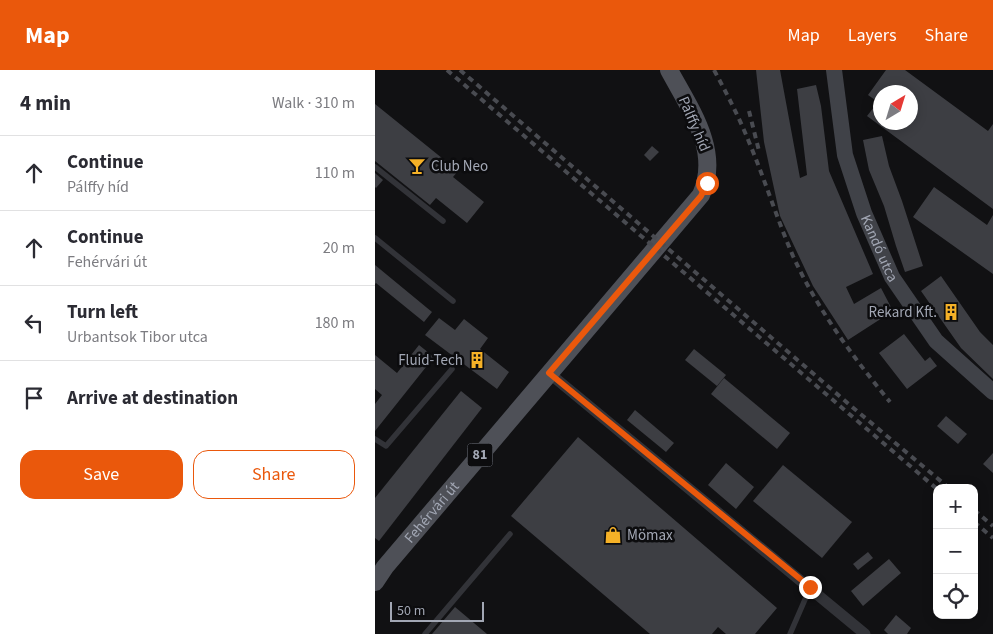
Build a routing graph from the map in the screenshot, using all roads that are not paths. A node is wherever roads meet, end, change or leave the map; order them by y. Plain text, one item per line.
1 (669, 70) edge
2 (834, 70) edge
3 (375, 167) edge
4 (443, 221) dead end
5 (375, 238) edge
6 (453, 301) dead end
7 (575, 344) joint
8 (452, 369) dead end
9 (549, 373) junction
10 (993, 392) edge
11 (375, 439) edge
12 (510, 534) dead end
13 (380, 571) edge
14 (375, 582) edge
15 (810, 587) junction
16 (854, 630) edge
17 (425, 634) edge
18 (790, 634) edge
19 (865, 634) edge

1 - 7 main road, Pálffy híd / 81
2 - 10 street, Kandó utca
3 - 4 lane
5 - 6 lane
7 - 9 main road, Fehérvári út / 81
8 - 11 lane
9 - 13 main road, Fehérvári út / 81
9 - 15 street
12 - 17 lane
13 - 14 main road, Fehérvári út / 81
15 - 16 street
15 - 18 lane
16 - 19 street

